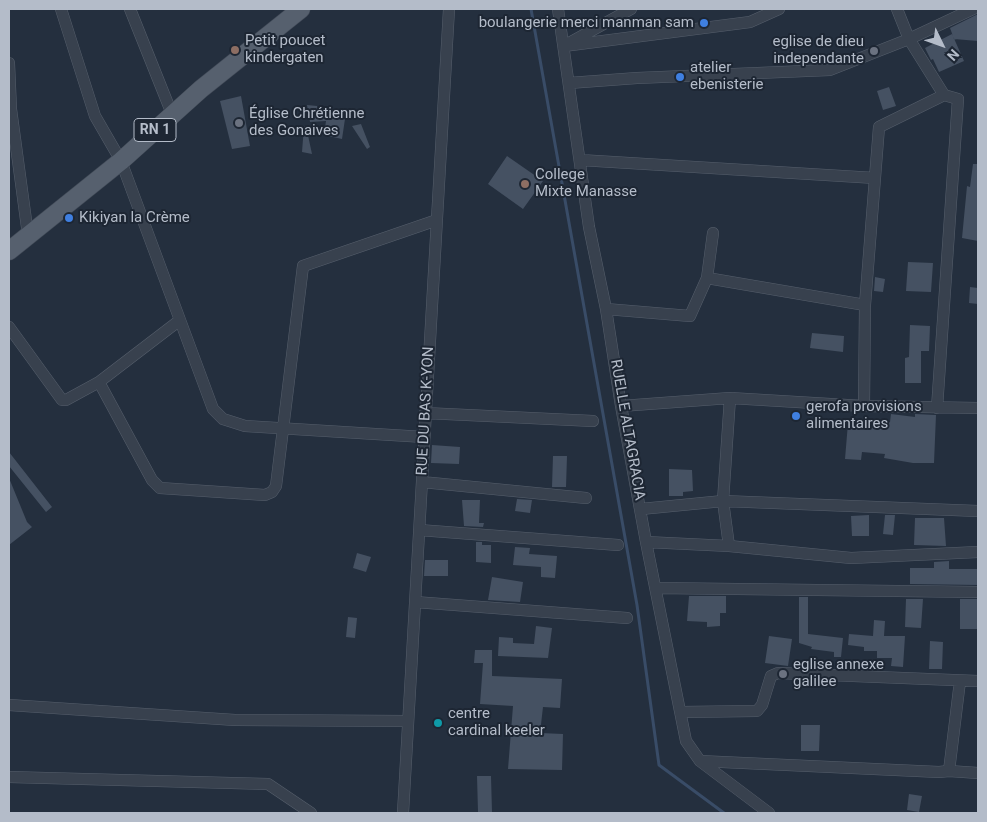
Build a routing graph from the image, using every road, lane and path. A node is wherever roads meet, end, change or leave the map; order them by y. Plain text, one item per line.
1 (61, 9) edge
2 (130, 9) edge
3 (301, 9) edge
4 (449, 9) edge
5 (558, 9) edge
6 (631, 9) edge
7 (779, 9) edge
8 (897, 9) edge
9 (973, 9) edge
10 (909, 39) junction
11 (564, 46) junction
12 (9, 63) edge
13 (570, 83) junction
14 (944, 95) junction
15 (172, 114) junction
16 (580, 160) junction
17 (121, 161) junction
18 (875, 178) junction
19 (436, 220) junction
20 (713, 233) dead end
21 (28, 235) junction
22 (9, 252) edge
23 (707, 278) junction
24 (865, 304) junction
25 (606, 309) junction
26 (180, 320) junction
27 (9, 327) edge
28 (99, 382) junction
29 (730, 398) junction
30 (621, 406) junction
31 (864, 406) junction
32 (937, 408) junction
33 (978, 408) edge
34 (426, 413) junction
35 (593, 421) dead end
36 (281, 429) junction
37 (424, 436) junction
38 (422, 482) junction
39 (586, 498) dead end
40 (724, 501) junction
41 (641, 508) junction
42 (978, 511) edge
43 (419, 530) junction
44 (646, 542) junction
45 (618, 545) dead end
46 (729, 546) junction
47 (978, 552) edge
48 (656, 588) junction
49 (978, 592) edge
50 (415, 602) junction
51 (627, 618) dead end
52 (960, 681) junction
53 (978, 681) edge
54 (9, 705) edge
55 (680, 712) junction
56 (408, 722) junction
57 (700, 761) junction
58 (949, 771) junction
59 (978, 773) edge
60 (9, 777) edge
61 (311, 813) edge
62 (403, 813) edge
63 (769, 813) edge

1 - 17 street
2 - 15 street
3 - 15 main road, RN 1
4 - 19 street, RUE DU BAS K-YON
5 - 11 street, RUELLE ALTAGRACIA
6 - 11 street
7 - 11 street
8 - 10 street
9 - 10 street
10 - 13 street
10 - 14 street
11 - 13 street, RUELLE ALTAGRACIA
12 - 21 street
13 - 16 street, RUELLE ALTAGRACIA
14 - 18 street
14 - 32 street
15 - 17 main road, RN 1
16 - 18 street
16 - 25 street, RUELLE ALTAGRACIA
17 - 21 main road, RN 1
17 - 26 street
18 - 24 street
19 - 34 street, RUE DU BAS K-YON
19 - 36 street
20 - 23 street
21 - 22 main road, RN 1
23 - 24 street
23 - 25 street
24 - 31 street
25 - 30 street, RUELLE ALTAGRACIA
26 - 28 street
26 - 36 street
27 - 28 street
28 - 36 street
29 - 30 street
29 - 31 street
29 - 40 street
30 - 41 street, RUELLE ALTAGRACIA
31 - 32 street
32 - 33 street
34 - 35 street
34 - 37 street, RUE DU BAS K-YON
36 - 37 street
37 - 38 street, RUE DU BAS K-YON
38 - 39 street
38 - 43 street, RUE DU BAS K-YON
40 - 41 street
40 - 42 street
40 - 46 street
41 - 44 street, RUELLE ALTAGRACIA
43 - 45 street
43 - 50 street, RUE DU BAS K-YON
44 - 46 street
44 - 48 street, RUELLE ALTAGRACIA
46 - 47 street
48 - 49 street
48 - 55 street, RUELLE ALTAGRACIA
50 - 51 street
50 - 56 street, RUE DU BAS K-YON
52 - 53 street
52 - 55 street
52 - 58 street
54 - 56 street
55 - 57 street, RUELLE ALTAGRACIA
56 - 62 street, RUE DU BAS K-YON
57 - 58 street
57 - 63 street, RUELLE ALTAGRACIA
58 - 59 street
60 - 61 street

